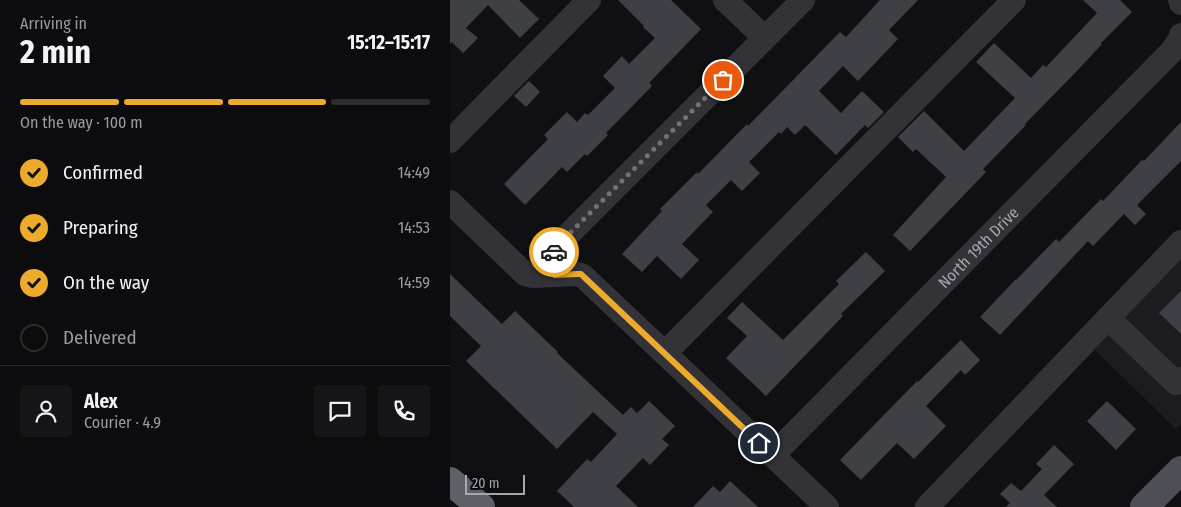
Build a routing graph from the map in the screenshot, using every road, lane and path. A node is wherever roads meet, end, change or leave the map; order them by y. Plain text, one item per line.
1 (588, 0) edge
2 (725, 0) edge
3 (803, 0) edge
4 (1014, 0) edge
5 (1181, 35) edge
6 (765, 38) junction
7 (450, 141) edge
8 (450, 202) edge
9 (1181, 242) edge
10 (555, 275) junction
11 (1108, 318) junction
12 (665, 353) junction
13 (1181, 379) edge
14 (773, 455) junction
15 (1181, 470) edge
16 (450, 482) edge
17 (474, 507) edge
18 (481, 507) edge
19 (827, 507) edge
20 (927, 507) edge
21 (1144, 507) edge

1 - 7 street
2 - 6 street
3 - 6 street
4 - 12 street
5 - 14 street, North 19th Drive
6 - 10 street
8 - 10 street
9 - 11 street
10 - 12 street
11 - 13 street
11 - 20 street
12 - 14 street
14 - 19 street
15 - 21 main road
16 - 17 highway
16 - 18 highway

